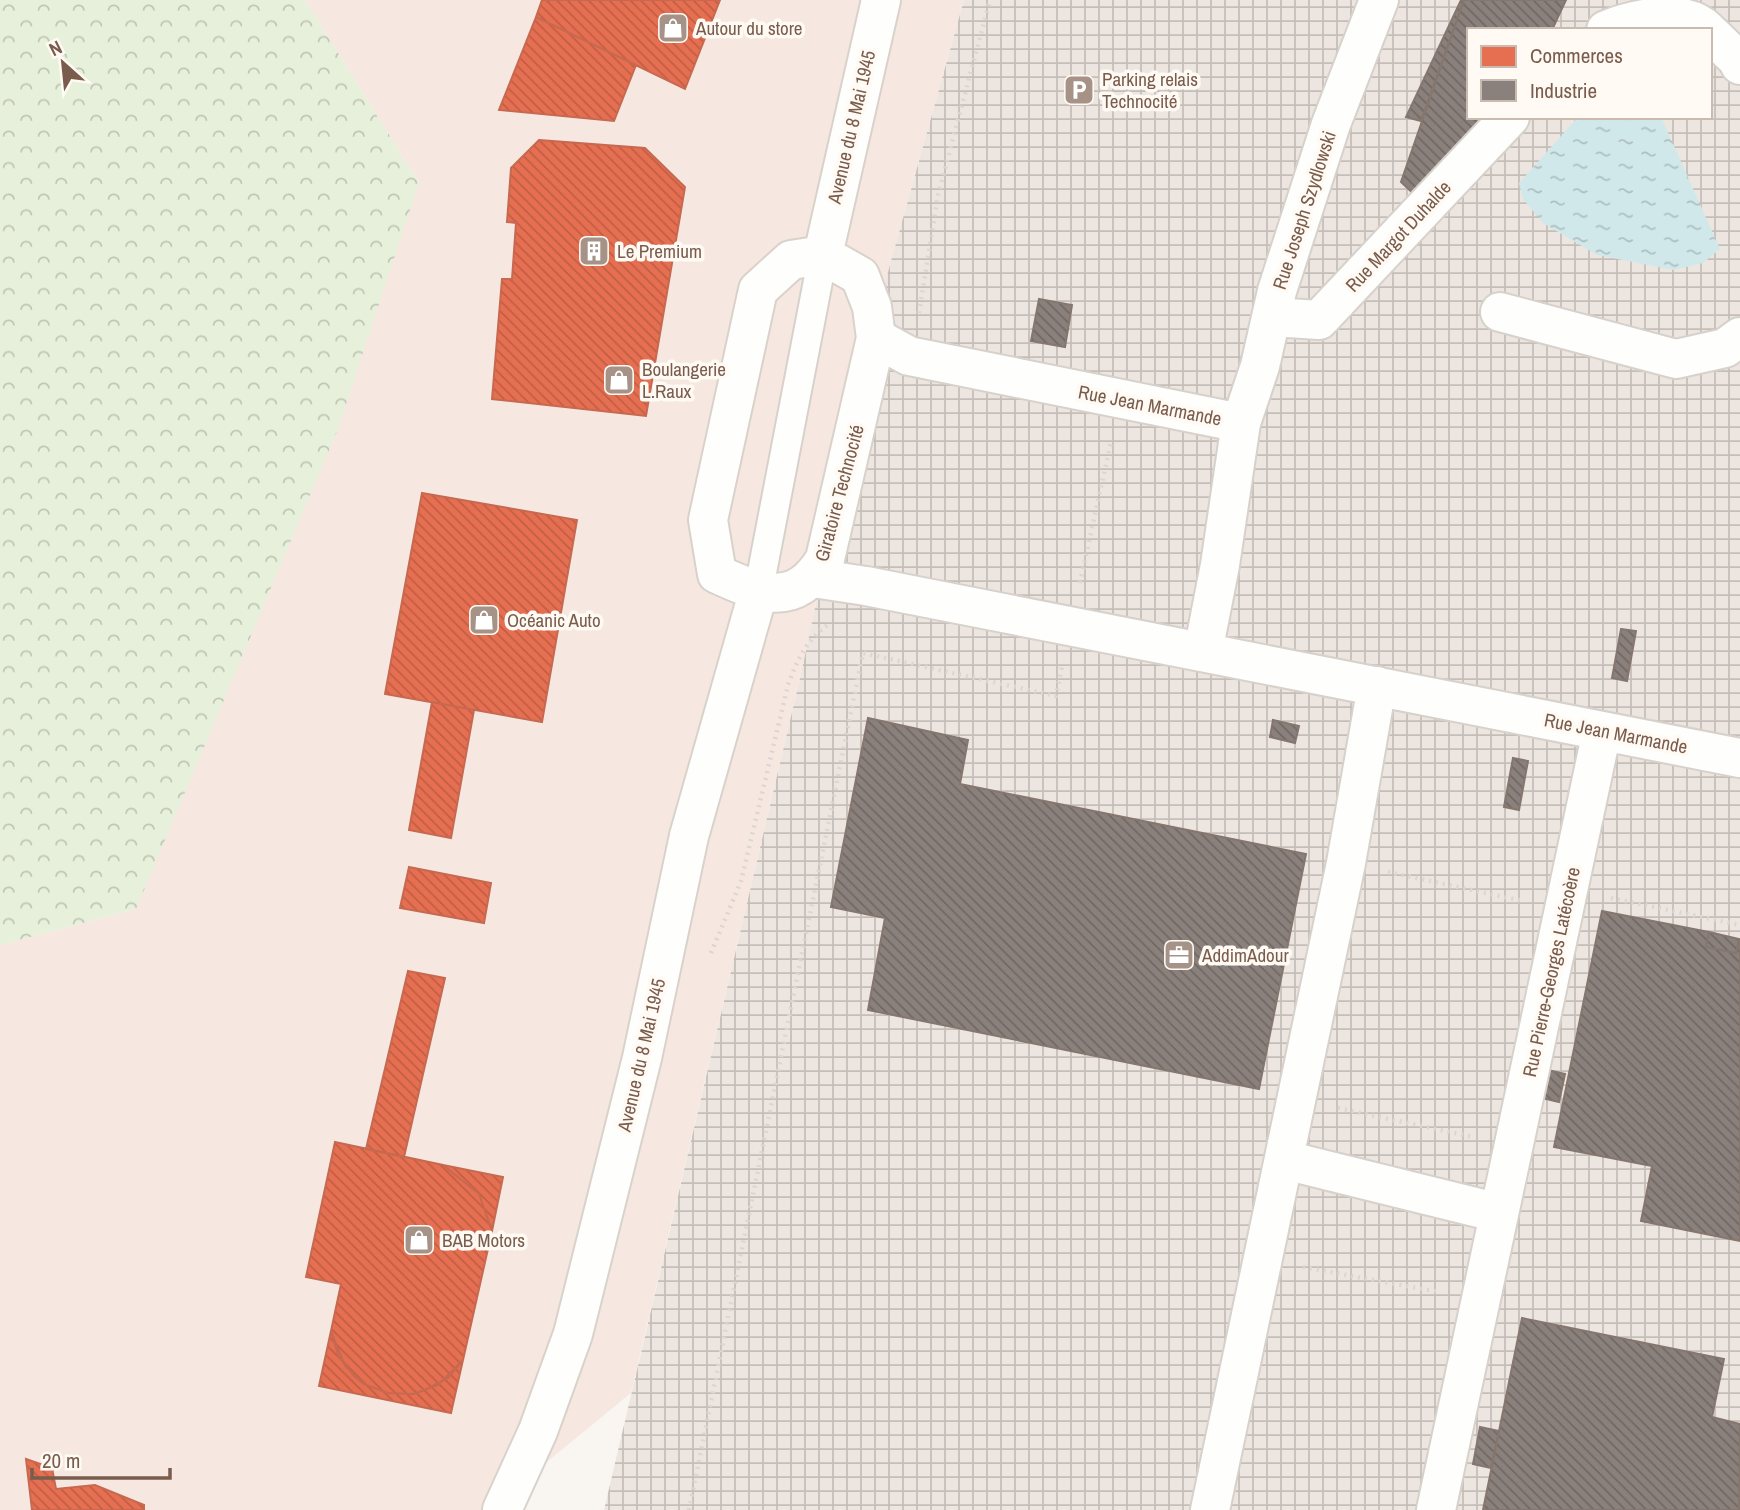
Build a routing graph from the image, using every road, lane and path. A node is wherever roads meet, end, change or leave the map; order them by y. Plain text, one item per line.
1 (881, 0) edge
2 (990, 0) edge
3 (1379, 0) edge
4 (1613, 28) edge
5 (1706, 28) edge
6 (1712, 34) edge
7 (1740, 65) edge
8 (1508, 119) edge
9 (823, 255) junction
10 (1500, 312) dead end
11 (1272, 317) junction
12 (876, 338) junction
13 (1740, 338) edge
14 (909, 356) junction
15 (1121, 399) junction
16 (1241, 423) junction
17 (813, 578) junction
18 (866, 586) junction
19 (758, 593) junction
20 (1070, 626) junction
21 (1203, 652) junction
22 (1377, 686) junction
23 (1602, 731) junction
24 (1740, 758) edge
25 (1346, 863) junction
26 (1567, 889) junction
27 (1528, 902) dead end
28 (1740, 925) edge
29 (709, 960) dead end
30 (1332, 1107) dead end
31 (1478, 1138) dead end
32 (1285, 1160) junction
33 (1499, 1213) junction
34 (1301, 1266) dead end
35 (1447, 1294) dead end
36 (502, 1510) edge
37 (689, 1510) edge
38 (1210, 1510) edge
39 (1436, 1510) edge

1 - 9 street, Avenue du 8 Mai 1945
2 - 14 path
3 - 11 street, Rue Joseph Szydlowski
4 - 5 street
6 - 7 street
8 - 11 street, Rue Margot Duhalde
9 - 12 street, Giratoire Technocité
9 - 19 lane
9 - 19 street
10 - 13 street
11 - 16 street, Rue Joseph Szydlowski
12 - 14 street, Rue Jean Marmande
12 - 17 street, Giratoire Technocité
14 - 15 street, Rue Jean Marmande
15 - 16 street, Rue Jean Marmande
15 - 20 path
16 - 21 street, Rue Jean Marmande
17 - 18 street, Rue Jean Marmande
17 - 19 street, Giratoire Technocité
18 - 20 street, Rue Jean Marmande
18 - 29 path
19 - 36 street, Avenue du 8 Mai 1945
20 - 21 street, Rue Jean Marmande
20 - 37 path
21 - 22 street, Rue Jean Marmande
22 - 23 street, Rue Jean Marmande
22 - 25 street
23 - 24 street, Rue Jean Marmande
23 - 26 street, Rue Pierre-Georges Latécoère
25 - 27 path
25 - 32 street
26 - 28 path
26 - 33 street, Rue Pierre-Georges Latécoère
30 - 31 path
32 - 33 street
32 - 38 street
33 - 39 street, Rue Pierre-Georges Latécoère
34 - 35 path

